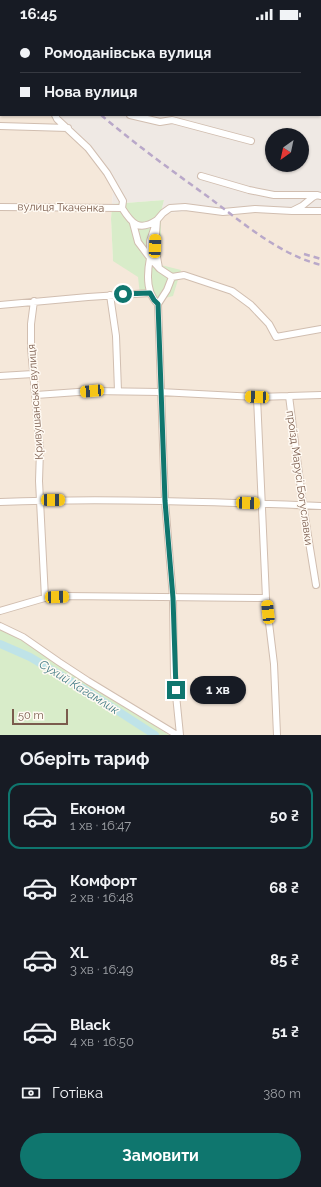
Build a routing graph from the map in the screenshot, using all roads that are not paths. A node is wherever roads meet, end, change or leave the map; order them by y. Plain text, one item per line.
1 (56, 116) edge
2 (134, 116) edge
3 (172, 118) edge
4 (0, 126) edge
5 (68, 128) junction
6 (251, 141) dead end
7 (201, 176) dead end
8 (319, 195) edge
9 (0, 207) edge
10 (122, 208) junction
11 (292, 211) junction
12 (321, 211) edge
13 (157, 220) junction
14 (133, 223) junction
15 (150, 258) junction
16 (160, 269) junction
17 (172, 277) junction
18 (150, 293) junction
19 (110, 295) junction
20 (34, 301) junction
21 (158, 304) junction
22 (0, 305) edge
23 (321, 329) edge
24 (33, 374) junction
25 (0, 376) edge
26 (118, 391) junction
27 (160, 392) junction
28 (36, 395) junction
29 (321, 395) edge
30 (288, 396) junction
31 (257, 397) junction
32 (41, 500) junction
33 (165, 501) junction
34 (0, 502) edge
35 (262, 504) junction
36 (303, 505) junction
37 (321, 506) edge
38 (316, 585) dead end
39 (45, 598) junction
40 (173, 598) junction
41 (266, 598) junction
42 (0, 612) edge
43 (0, 626) edge
44 (178, 735) edge
45 (277, 735) edge

1 - 5 street
2 - 3 street
3 - 6 street
4 - 5 street
5 - 10 street
7 - 8 street
8 - 11 street
9 - 10 street, вулиця Ткаченка
10 - 14 street
11 - 12 street
11 - 13 street
13 - 14 street
13 - 15 street
13 - 16 street
14 - 15 street
15 - 16 street
15 - 18 street
16 - 17 street
17 - 21 street
17 - 23 street
18 - 19 street
18 - 21 street
19 - 20 street
19 - 26 street
20 - 22 street
20 - 24 street, Кривушанська вулиця
21 - 27 street
24 - 25 street
24 - 28 street, Кривушанська вулиця
26 - 27 street
26 - 28 street
27 - 31 street
27 - 33 street
28 - 32 street, Кривушанська вулиця
29 - 30 street
30 - 31 street
30 - 36 street, проїзд Марусі Богуславки
31 - 35 street
32 - 33 street
32 - 34 street
32 - 39 street, Кривушанська вулиця
33 - 35 street
33 - 40 street
35 - 36 street
35 - 41 street
36 - 37 street
36 - 38 street, проїзд Марусі Богуславки
39 - 40 street
39 - 42 street
40 - 41 street
40 - 44 street
41 - 45 street
43 - 44 street

